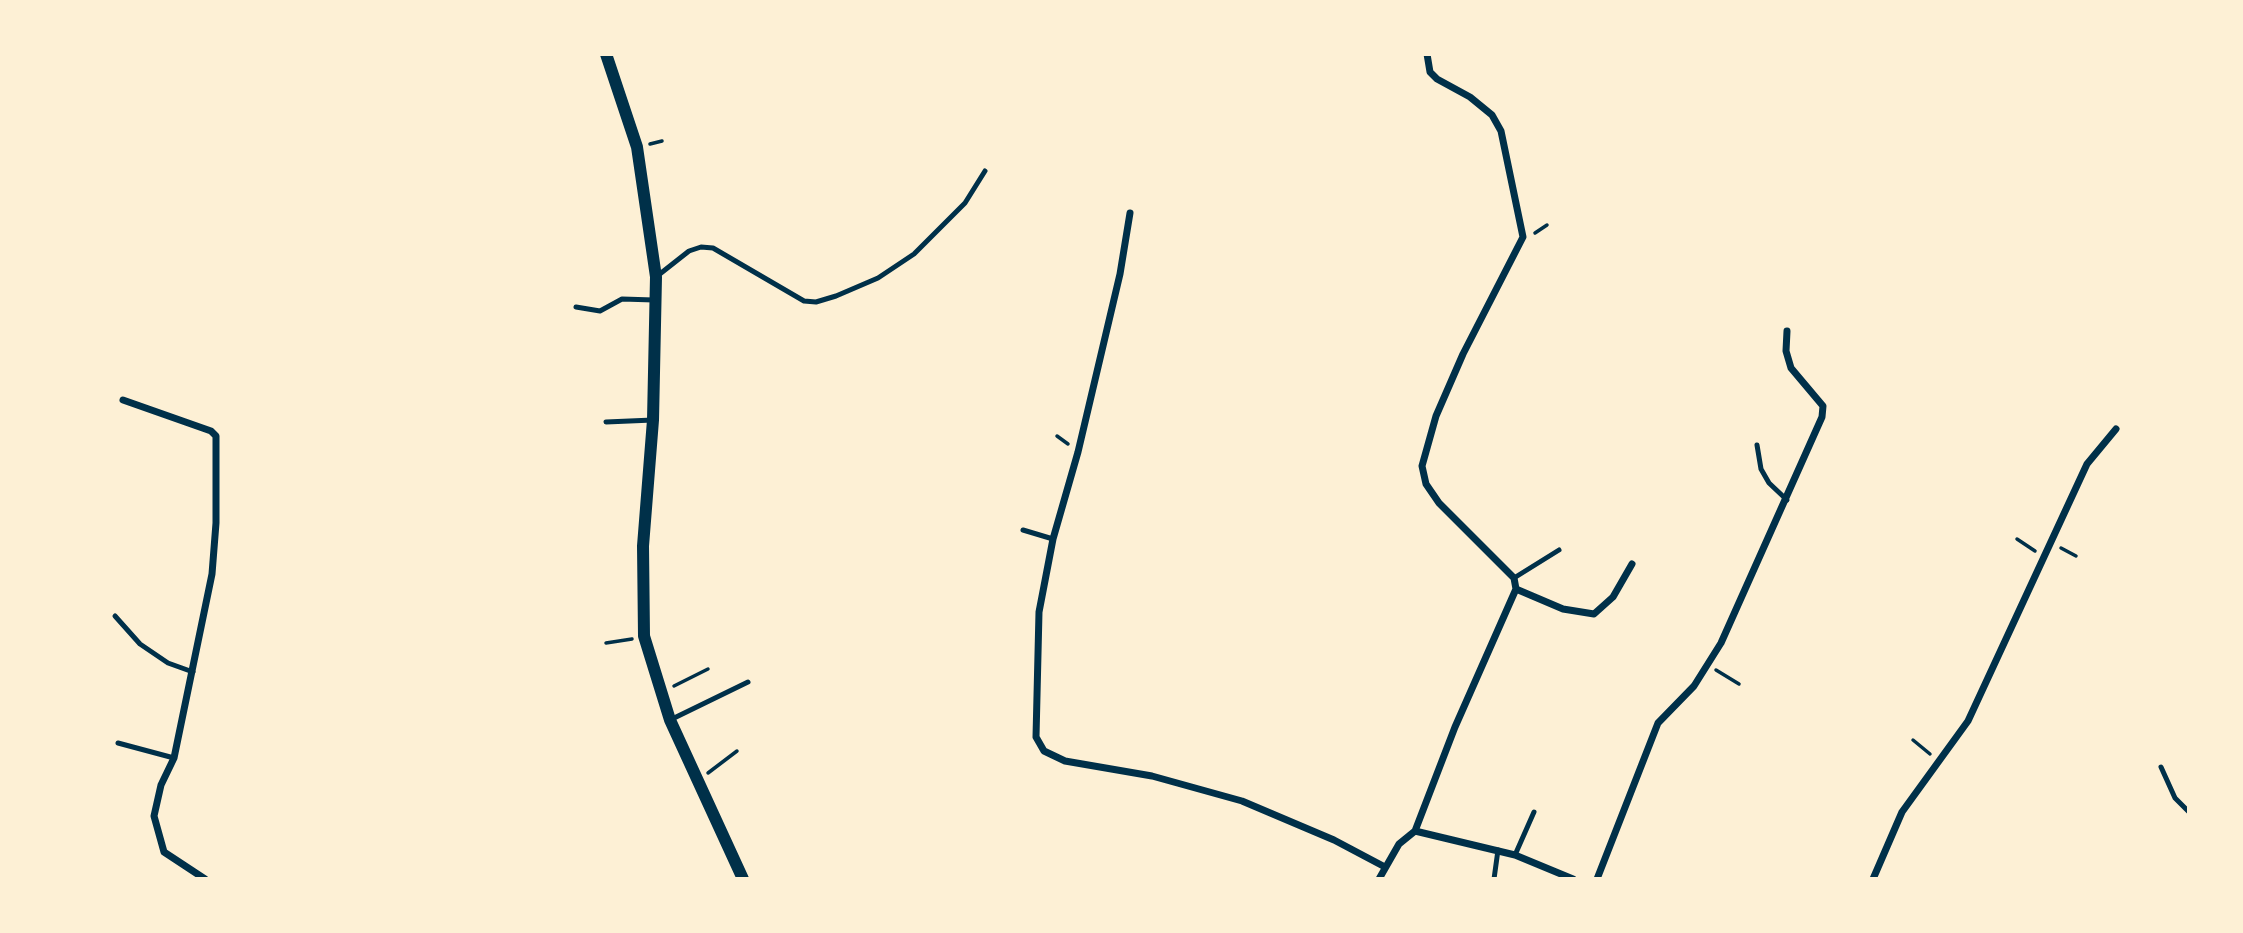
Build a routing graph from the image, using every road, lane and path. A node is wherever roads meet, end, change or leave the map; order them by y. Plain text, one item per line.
1 (606, 54) edge
2 (1427, 54) edge
3 (985, 171) dead end
4 (1130, 213) dead end
5 (656, 277) junction
6 (657, 300) junction
7 (576, 307) dead end
8 (1787, 331) dead end
9 (123, 400) dead end
10 (653, 420) junction
11 (606, 422) dead end
12 (2116, 429) dead end
13 (1757, 445) dead end
14 (1787, 499) junction
15 (1023, 530) dead end
16 (1053, 539) junction
17 (2017, 539) dead end
18 (1559, 550) dead end
19 (2043, 556) junction
20 (1632, 564) dead end
21 (1514, 578) junction
22 (1516, 589) junction
23 (115, 616) dead end
24 (644, 636) junction
25 (606, 643) dead end
26 (1708, 665) junction
27 (708, 669) dead end
28 (193, 672) junction
29 (748, 682) dead end
30 (1739, 684) dead end
31 (659, 694) junction
32 (670, 720) junction
33 (1913, 740) dead end
34 (118, 743) dead end
35 (737, 751) dead end
36 (174, 758) junction
37 (1939, 762) junction
38 (2161, 767) dead end
39 (698, 781) junction
40 (1534, 812) dead end
41 (2189, 812) edge
42 (1415, 831) junction
43 (1498, 850) junction
44 (1515, 855) junction
45 (1385, 867) junction
46 (205, 879) edge
47 (743, 879) edge
48 (1379, 879) edge
49 (1494, 879) edge
50 (1573, 879) edge
51 (1597, 879) edge
52 (1873, 879) edge

1 - 5 street
2 - 21 street
3 - 5 lane
4 - 16 street
5 - 6 street
6 - 7 lane
6 - 10 street
8 - 14 street
9 - 28 street
10 - 11 lane
10 - 24 street
12 - 19 street
13 - 14 lane
14 - 26 street
15 - 16 lane
16 - 45 street
17 - 19 path
18 - 21 lane
19 - 37 street
20 - 22 street
21 - 22 street
22 - 42 street
23 - 28 lane
24 - 25 path
24 - 31 street
26 - 30 path
26 - 51 street
27 - 31 path
28 - 36 street
29 - 32 lane
31 - 32 street
32 - 39 street
33 - 37 path
34 - 36 lane
35 - 39 path
36 - 46 street
37 - 52 street
38 - 41 lane
39 - 47 street
40 - 44 lane
42 - 43 street
42 - 45 street
43 - 44 street
43 - 49 lane
44 - 50 street
45 - 48 street

